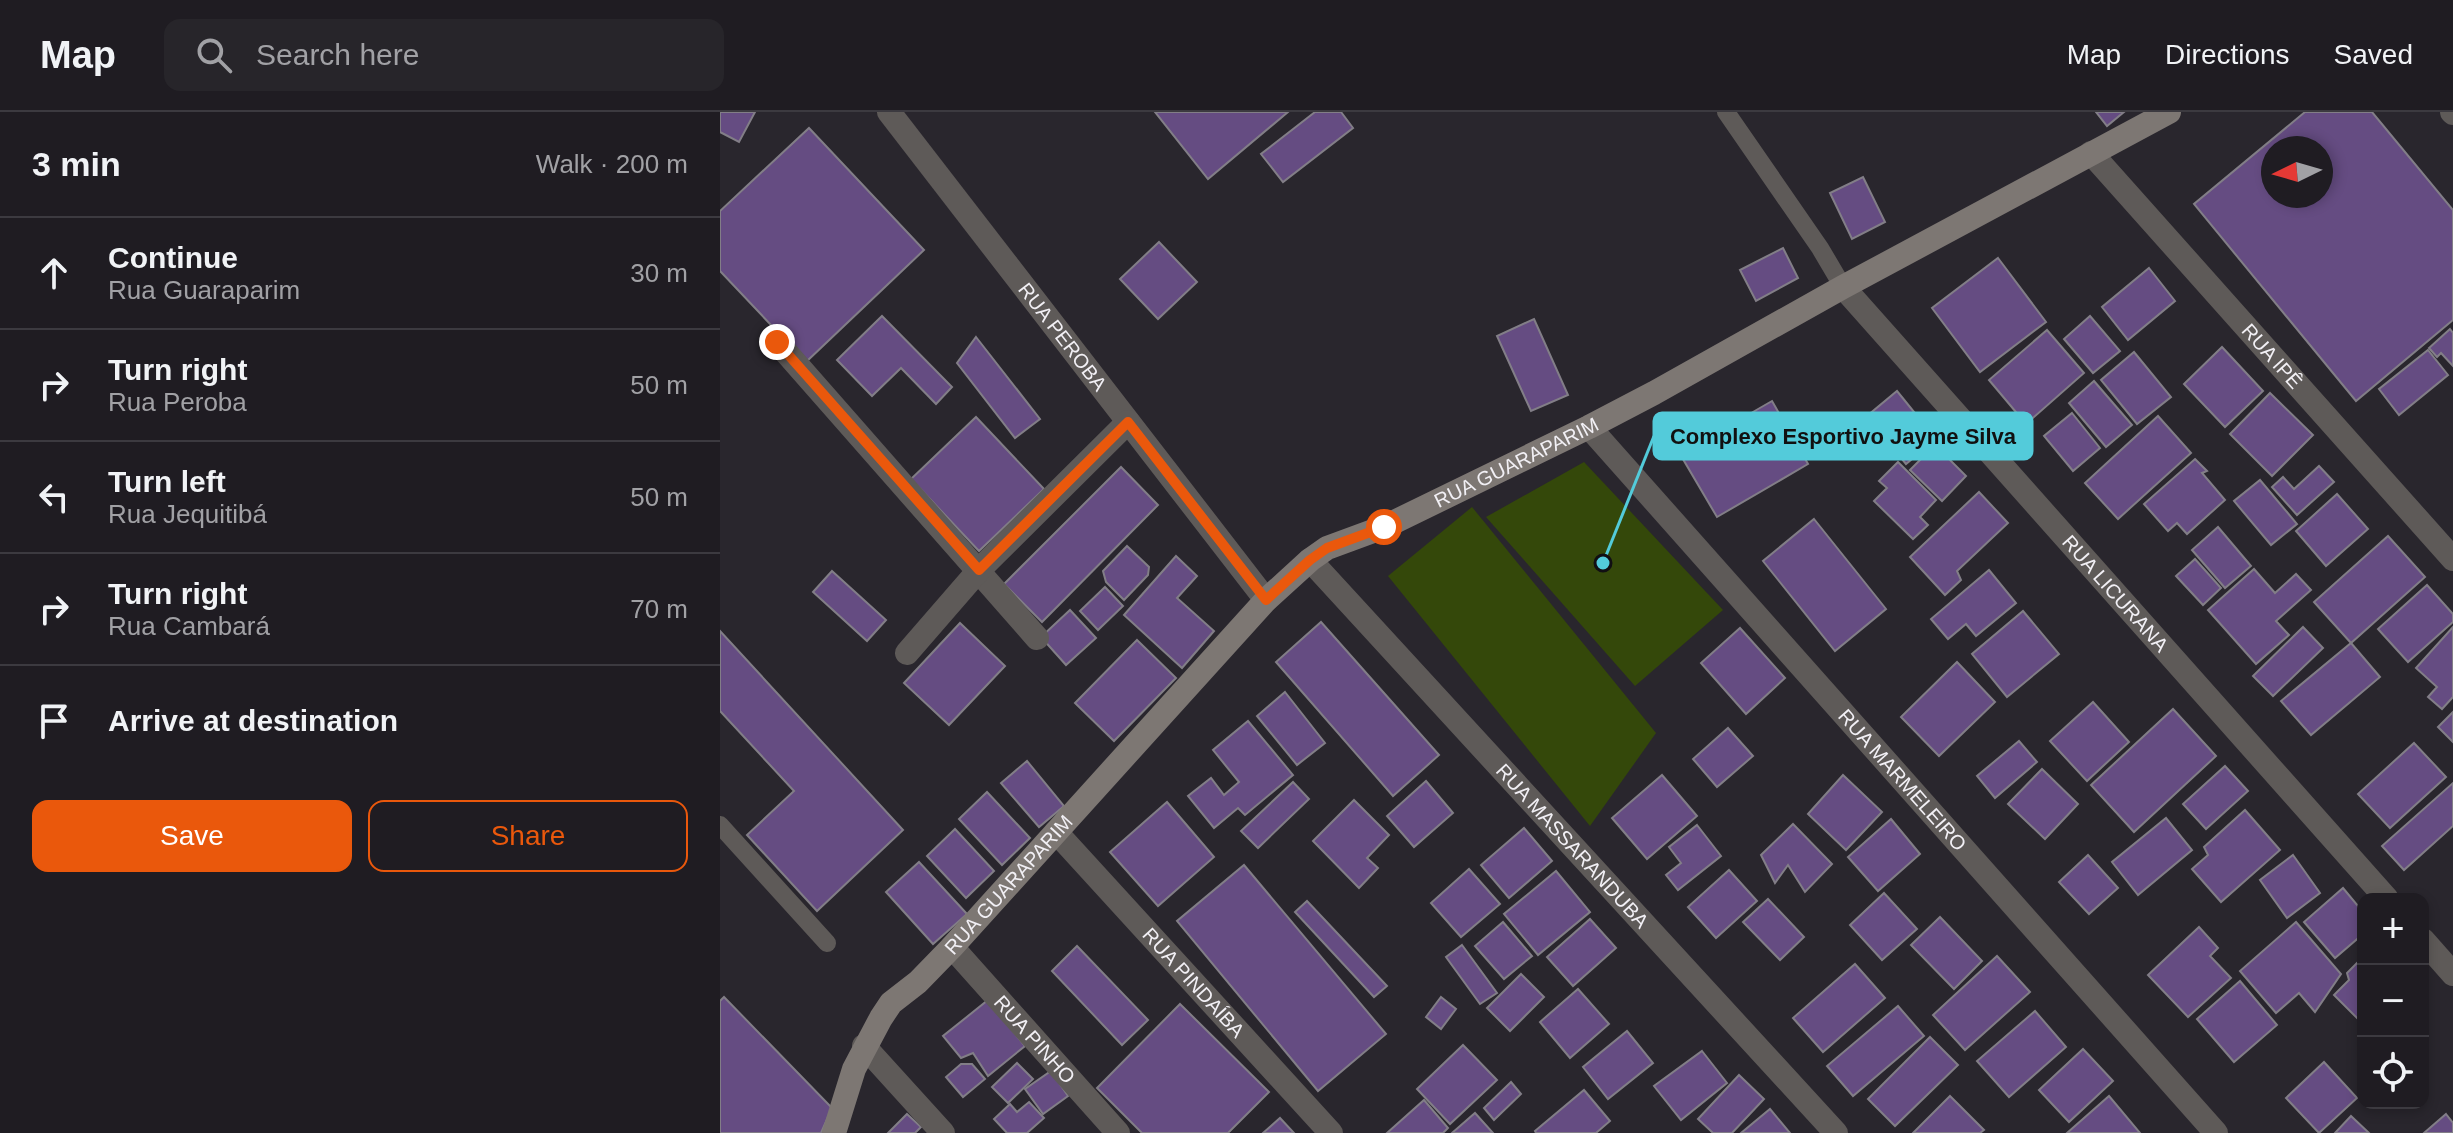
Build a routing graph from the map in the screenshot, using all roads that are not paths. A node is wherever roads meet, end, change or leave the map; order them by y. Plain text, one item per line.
1 (889, 112) edge
2 (1726, 112) edge
3 (2169, 112) edge
4 (2091, 153) junction
5 (1843, 287) junction
6 (777, 342) dead end
7 (1128, 422) junction
8 (1589, 427) junction
9 (2453, 559) edge
10 (1310, 560) junction
11 (979, 570) junction
12 (1266, 600) junction
13 (1037, 638) dead end
14 (907, 653) dead end
15 (720, 825) edge
16 (1056, 832) junction
17 (2382, 893) edge
18 (827, 943) dead end
19 (952, 947) junction
20 (2429, 947) edge
21 (2453, 974) edge
22 (864, 1046) junction
23 (834, 1133) edge
24 (943, 1133) edge
25 (1118, 1133) edge
26 (1331, 1133) edge
27 (1836, 1133) edge
28 (2216, 1133) edge

1 - 7 street, RUA PEROBA
2 - 5 lane
3 - 4 street, RUA GUARAPARIM
4 - 5 street, RUA GUARAPARIM
4 - 9 street, RUA IPÊ
5 - 8 street, RUA GUARAPARIM
5 - 17 street, RUA LICURANA
6 - 11 street
7 - 11 street
7 - 12 street, RUA PEROBA
8 - 10 street, RUA GUARAPARIM
8 - 28 street, RUA MARMELEIRO
10 - 12 street, RUA GUARAPARIM
10 - 27 street, RUA MASSARANDUBA
11 - 13 street
11 - 14 street
12 - 16 street, RUA GUARAPARIM
15 - 18 lane
16 - 19 street, RUA GUARAPARIM
16 - 26 street, RUA PINDAÍBA
19 - 22 street, RUA GUARAPARIM
19 - 25 street, RUA PINHO
20 - 21 street
22 - 23 street, RUA GUARAPARIM
22 - 24 street

